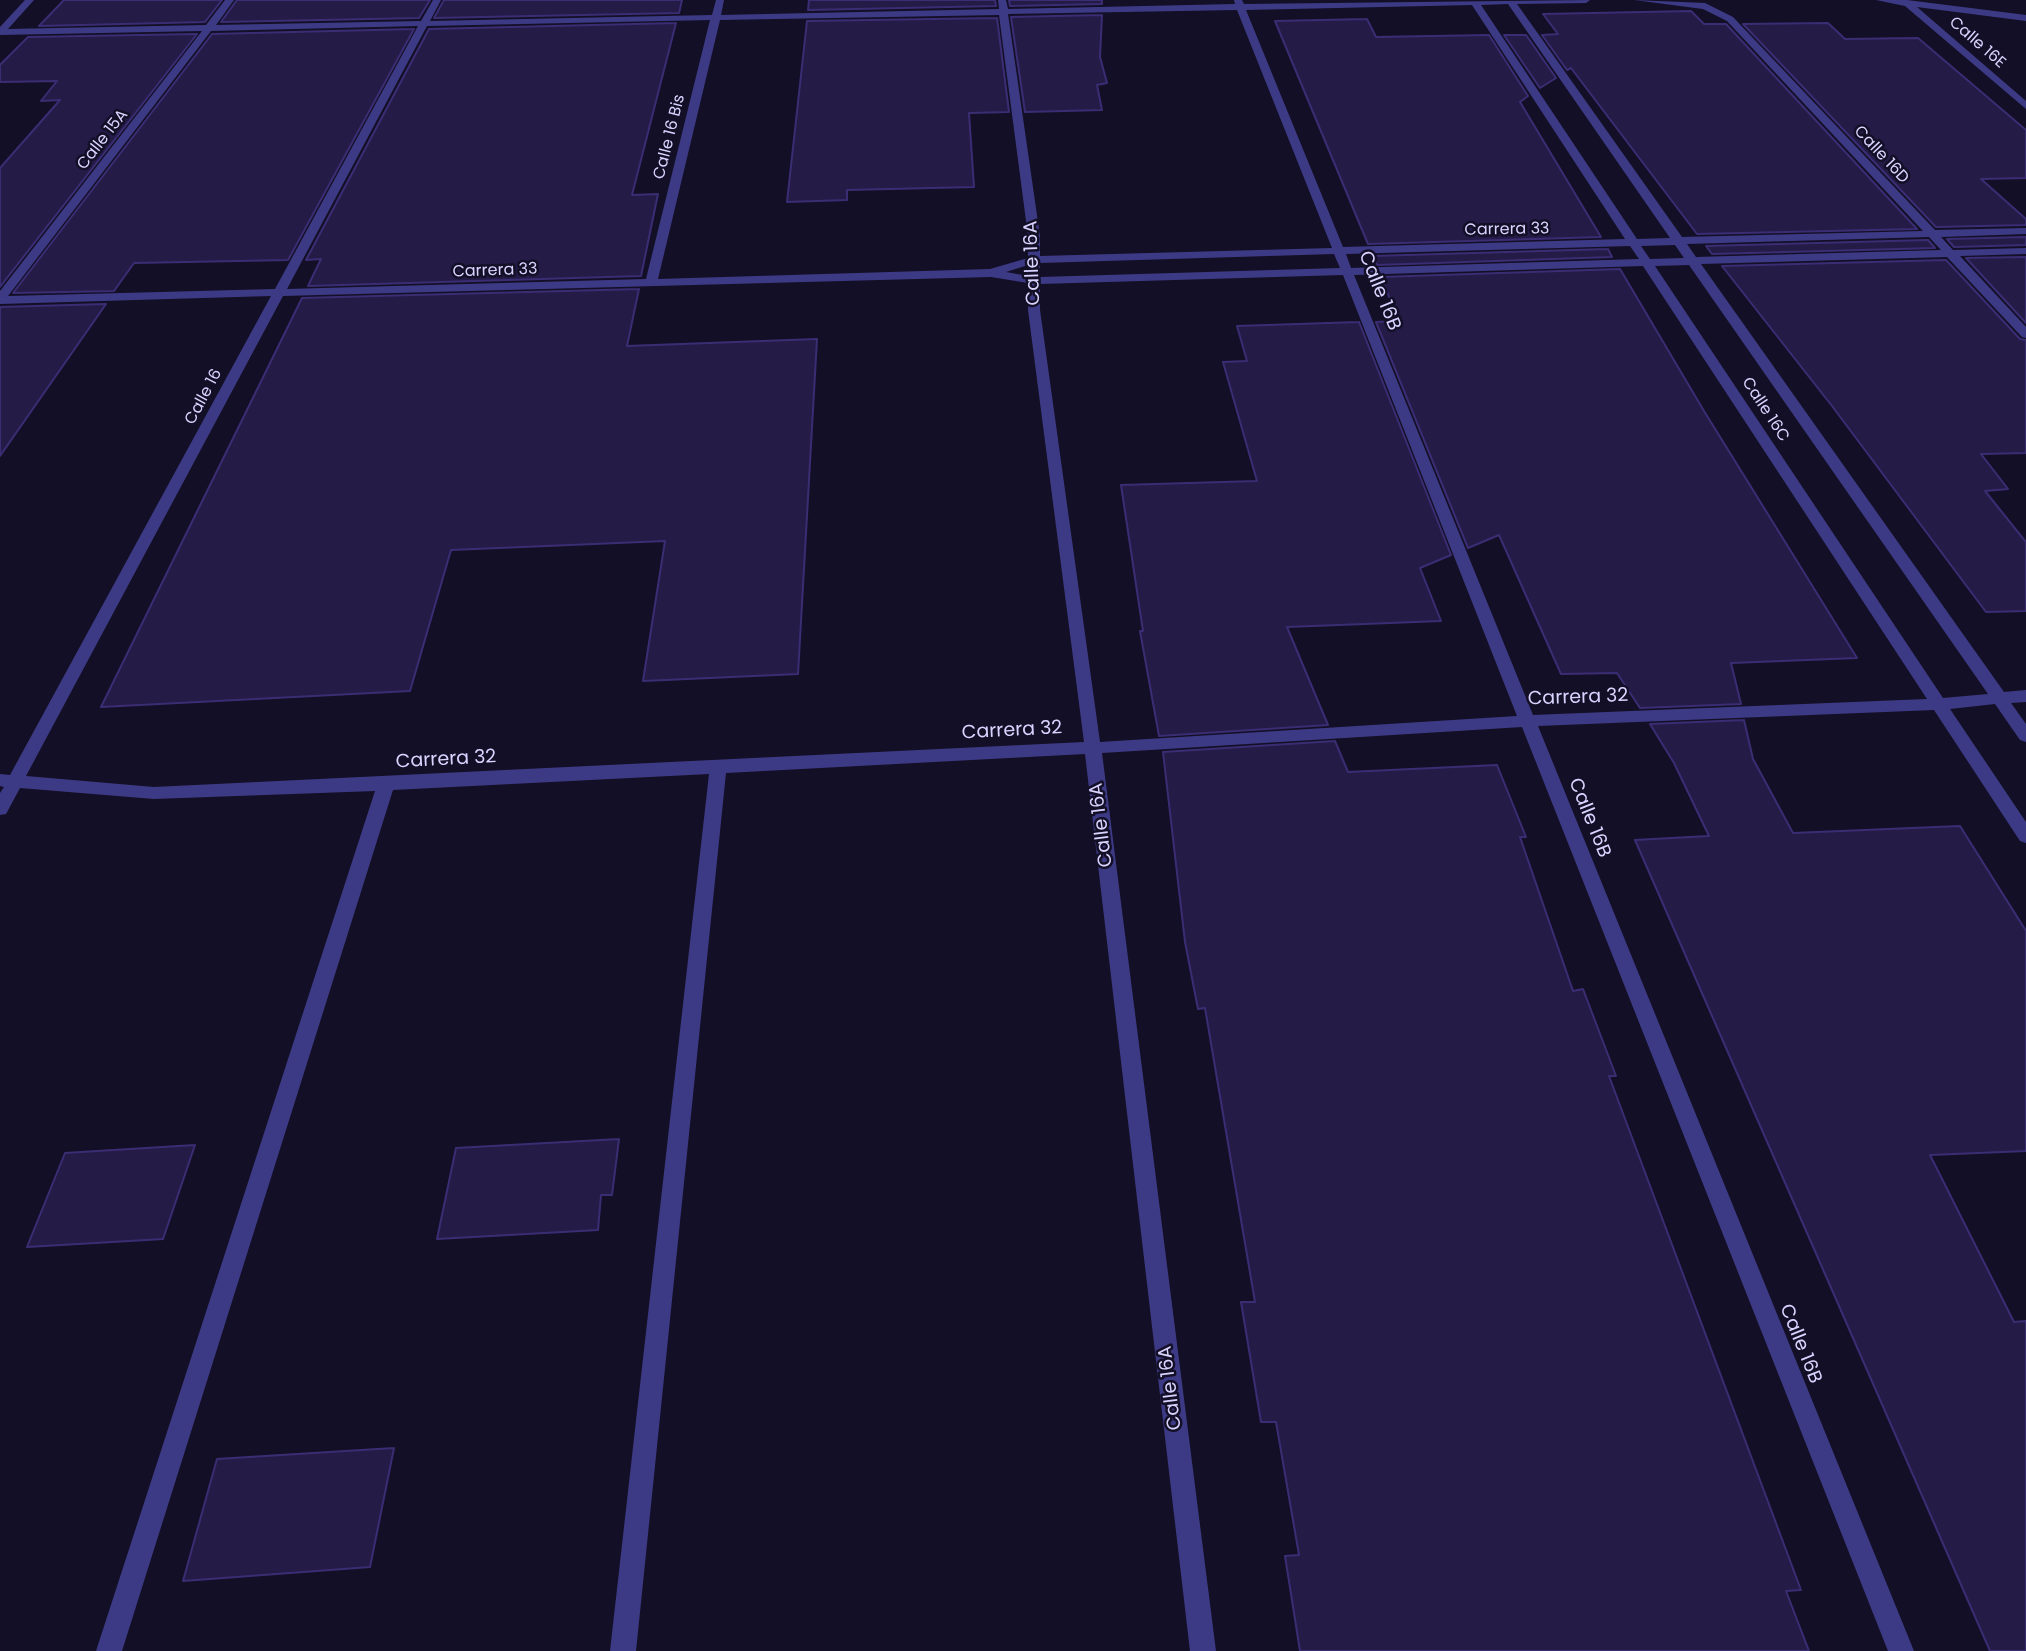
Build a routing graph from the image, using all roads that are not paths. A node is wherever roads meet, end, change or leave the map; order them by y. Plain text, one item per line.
1 (30, 0) edge
2 (230, 0) edge
3 (437, 0) edge
4 (720, 0) edge
5 (1002, 0) edge
6 (1586, 0) edge
7 (1638, 0) edge
8 (1880, 0) edge
9 (1482, 1) edge
10 (1510, 1) edge
11 (1240, 4) edge
12 (1907, 4) junction
13 (1005, 12) junction
14 (716, 18) junction
15 (2026, 18) edge
16 (424, 24) junction
17 (209, 28) junction
18 (0, 32) edge
19 (2026, 106) edge
20 (2026, 231) edge
21 (1933, 233) junction
22 (1678, 240) junction
23 (1634, 243) junction
24 (1339, 248) junction
25 (2026, 251) edge
26 (1952, 254) junction
27 (1033, 260) junction
28 (1692, 261) junction
29 (1647, 264) junction
30 (1348, 270) junction
31 (991, 273) junction
32 (1035, 281) junction
33 (651, 282) junction
34 (280, 292) junction
35 (0, 299) edge
36 (2026, 334) edge
37 (2026, 696) edge
38 (1998, 698) junction
39 (1939, 704) junction
40 (1527, 721) junction
41 (2026, 736) edge
42 (1093, 748) junction
43 (718, 768) junction
44 (8, 779) edge
45 (386, 784) junction
46 (0, 809) edge
47 (2026, 836) edge
48 (109, 1651) edge
49 (623, 1651) edge
50 (1203, 1651) edge
51 (1900, 1651) edge

1 - 18 street
2 - 17 street, Calle 15A
3 - 16 street, Calle 16
4 - 14 street, Calle 16 Bis
5 - 13 street, Calle 16A
6 - 10 street
7 - 21 street, Calle 16D
8 - 12 street
9 - 10 street
9 - 11 street
9 - 23 street, Calle 16C
10 - 22 street, Calle 16C
11 - 13 street
11 - 24 street, Calle 16B
12 - 15 street
12 - 19 street, Calle 16E
13 - 14 street
13 - 27 street, Calle 16A
14 - 16 street
14 - 33 street, Calle 16 Bis
16 - 17 street
16 - 34 street, Calle 16
17 - 18 street
17 - 35 street, Calle 15A
20 - 21 street, Carrera 33
21 - 22 street, Carrera 33
21 - 26 street, Calle 16D
22 - 23 street, Carrera 33
22 - 28 street, Calle 16C
23 - 24 street, Carrera 33
23 - 29 street, Calle 16C
24 - 27 street, Carrera 33
24 - 30 street, Calle 16B
25 - 26 street, Carrera 33
26 - 28 street, Carrera 33
26 - 36 street, Calle 16D
27 - 31 street, Carrera 33
27 - 32 street, Calle 16A
28 - 29 street, Carrera 33
28 - 38 street, Calle 16C
29 - 30 street, Carrera 33
29 - 39 street, Calle 16C
30 - 32 street, Carrera 33
30 - 40 street, Calle 16B
31 - 32 street, Carrera 33
31 - 33 street, Carrera 33
32 - 42 street, Calle 16A
33 - 34 street, Carrera 33
34 - 35 street, Carrera 33
34 - 44 street, Calle 16
37 - 38 street, Carrera 32
38 - 39 street, Carrera 32
38 - 41 street, Calle 16C
39 - 40 street, Carrera 32
39 - 47 street, Calle 16C
40 - 42 street, Carrera 32
40 - 51 street, Calle 16B
42 - 43 street, Carrera 32
42 - 50 street, Calle 16A
43 - 45 street, Carrera 32
43 - 49 street
44 - 45 street, Carrera 32
44 - 46 street, Calle 16
45 - 48 street

